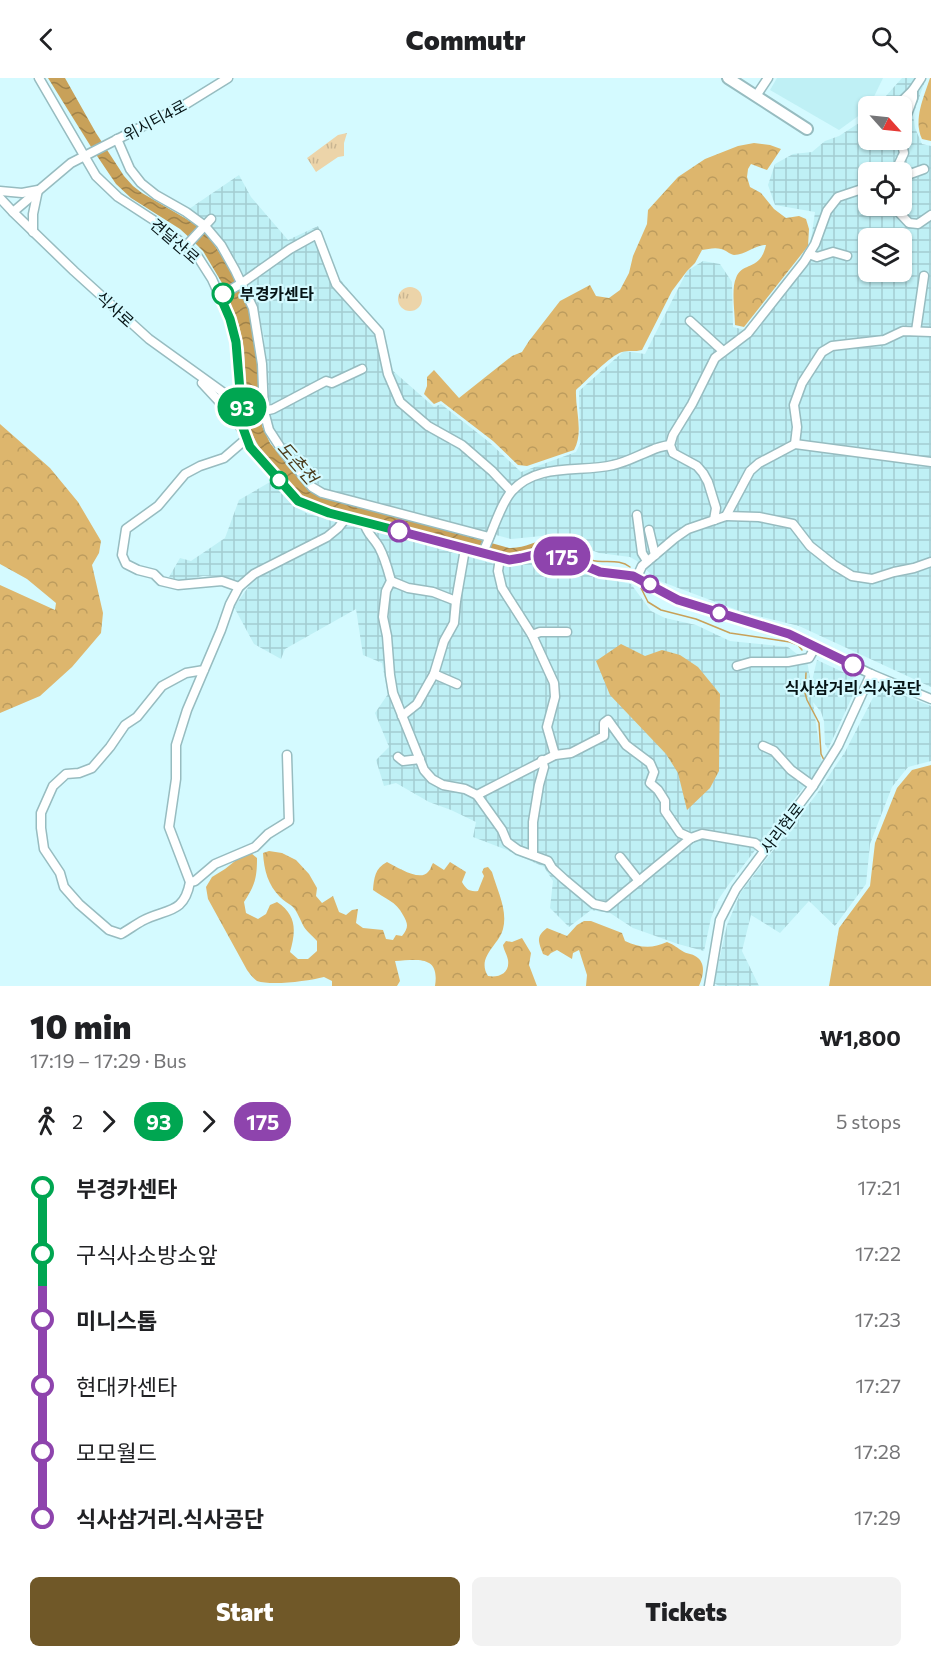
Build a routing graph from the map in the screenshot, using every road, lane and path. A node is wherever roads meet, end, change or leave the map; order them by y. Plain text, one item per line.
1 (39, 78) edge
2 (228, 78) edge
3 (728, 78) edge
4 (768, 78) edge
5 (921, 78) edge
6 (912, 90) junction
7 (756, 96) junction
8 (906, 96) edge
9 (912, 96) edge
10 (807, 129) dead end
11 (115, 141) junction
12 (88, 155) junction
13 (924, 169) dead end
14 (912, 173) edge
15 (38, 190) junction
16 (0, 191) edge
17 (858, 191) edge
18 (0, 198) edge
19 (13, 212) junction
20 (931, 215) edge
21 (902, 216) edge
22 (206, 224) junction
23 (33, 232) junction
24 (188, 245) junction
25 (809, 254) junction
26 (847, 256) dead end
27 (924, 276) dead end
28 (240, 284) junction
29 (222, 295) junction
30 (690, 321) dead end
31 (916, 331) junction
32 (931, 332) edge
33 (723, 351) junction
34 (362, 369) dead end
35 (198, 375) junction
36 (242, 406) junction
37 (264, 415) junction
38 (244, 418) junction
39 (245, 436) junction
40 (795, 444) junction
41 (670, 445) junction
42 (931, 462) edge
43 (511, 491) junction
44 (637, 516) dead end
45 (726, 516) junction
46 (347, 517) junction
47 (714, 520) junction
48 (364, 522) junction
49 (648, 530) dead end
50 (488, 539) junction
51 (465, 549) junction
52 (482, 553) junction
53 (655, 555) junction
54 (500, 558) junction
55 (647, 561) junction
56 (931, 562) edge
57 (637, 577) junction
58 (391, 581) junction
59 (239, 587) junction
60 (456, 601) junction
61 (567, 632) dead end
62 (532, 635) junction
63 (816, 646) junction
64 (737, 666) dead end
65 (204, 670) junction
66 (434, 674) junction
67 (871, 674) junction
68 (457, 684) dead end
69 (931, 699) edge
70 (402, 716) junction
71 (763, 746) dead end
72 (287, 755) dead end
73 (555, 755) junction
74 (398, 757) dead end
75 (420, 759) junction
76 (542, 760) junction
77 (813, 786) junction
78 (477, 795) junction
79 (692, 837) junction
80 (764, 850) junction
81 (533, 855) junction
82 (620, 857) dead end
83 (639, 881) junction
84 (190, 882) junction
85 (709, 986) edge

1 - 12 street, 견달산로
2 - 11 street, 위시티4로
3 - 7 main road
4 - 7 street
5 - 6 street
6 - 8 street
6 - 9 street
7 - 10 main road
11 - 12 street, 위시티4로
11 - 22 street
12 - 15 street
12 - 24 street, 견달산로
13 - 14 street
15 - 16 street
15 - 19 street
15 - 23 street
17 - 25 street
18 - 19 street, 식사로
19 - 23 street, 식사로
20 - 21 street
22 - 24 street
22 - 28 street
23 - 35 street, 식사로
24 - 29 street, 견달산로
25 - 26 street
25 - 33 street
27 - 31 street
28 - 29 street
28 - 37 street
28 - 43 street
29 - 36 street, 견달산로
30 - 33 street
31 - 32 street
31 - 40 street
33 - 41 street
34 - 37 street
35 - 36 street, 식사로
35 - 39 street
36 - 38 street, 견달산로
37 - 38 street
37 - 50 street
38 - 39 street, 견달산로
39 - 46 street
39 - 59 street
40 - 42 street
40 - 45 street
41 - 43 street
41 - 47 street
43 - 50 street
44 - 55 street
45 - 47 street
45 - 56 street
46 - 48 street
46 - 59 street
47 - 53 street
48 - 51 street
48 - 58 street
49 - 53 street
50 - 52 street
51 - 52 street
51 - 60 street
52 - 54 street
53 - 55 street
54 - 57 street
54 - 62 street
55 - 57 street
57 - 63 street
58 - 60 street
58 - 70 street
59 - 65 street
60 - 66 street
61 - 62 street
62 - 73 street
63 - 64 street
63 - 67 street
65 - 84 street
65 - 84 street
66 - 68 street
66 - 70 street
67 - 69 street
67 - 77 street, 사리현로
70 - 75 street
71 - 77 street
72 - 84 street
73 - 76 street
73 - 79 street
74 - 75 street
75 - 78 street
76 - 78 street
76 - 81 street
77 - 80 street, 사리현로
78 - 81 street
79 - 80 street
79 - 83 street
80 - 85 street, 사리현로
81 - 83 street
82 - 83 street

